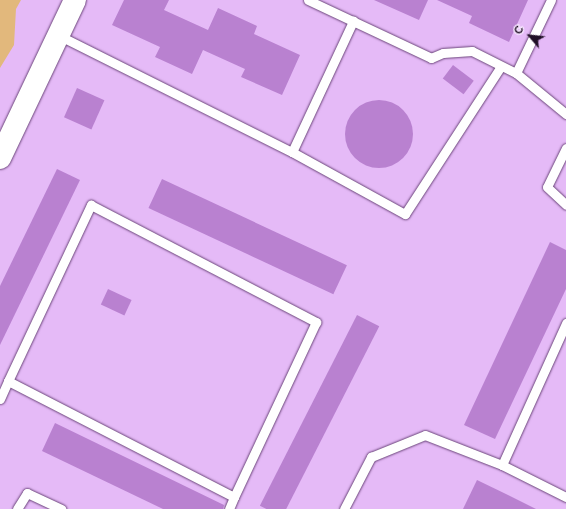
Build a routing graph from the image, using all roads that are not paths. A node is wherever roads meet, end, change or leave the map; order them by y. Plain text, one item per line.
1 (75, 0) edge
2 (308, 0) edge
3 (551, 0) edge
4 (352, 21) junction
5 (58, 35) junction
6 (501, 66) junction
7 (516, 73) junction
8 (566, 114) edge
9 (566, 148) edge
10 (292, 152) junction
11 (0, 158) edge
12 (566, 205) edge
13 (566, 323) edge
14 (8, 381) junction
15 (0, 399) edge
16 (502, 465) junction
17 (234, 496) junction
18 (566, 497) edge
19 (18, 509) edge
20 (61, 509) edge
21 (230, 509) edge
22 (344, 509) edge

1 - 5 street
2 - 4 lane
3 - 7 lane
4 - 6 lane
4 - 10 lane
5 - 10 lane
5 - 11 street
6 - 7 lane
6 - 10 lane
7 - 8 lane
9 - 12 lane
13 - 16 lane
14 - 15 lane
14 - 17 lane
14 - 17 lane
16 - 18 lane
16 - 22 lane
17 - 21 lane
19 - 20 lane

